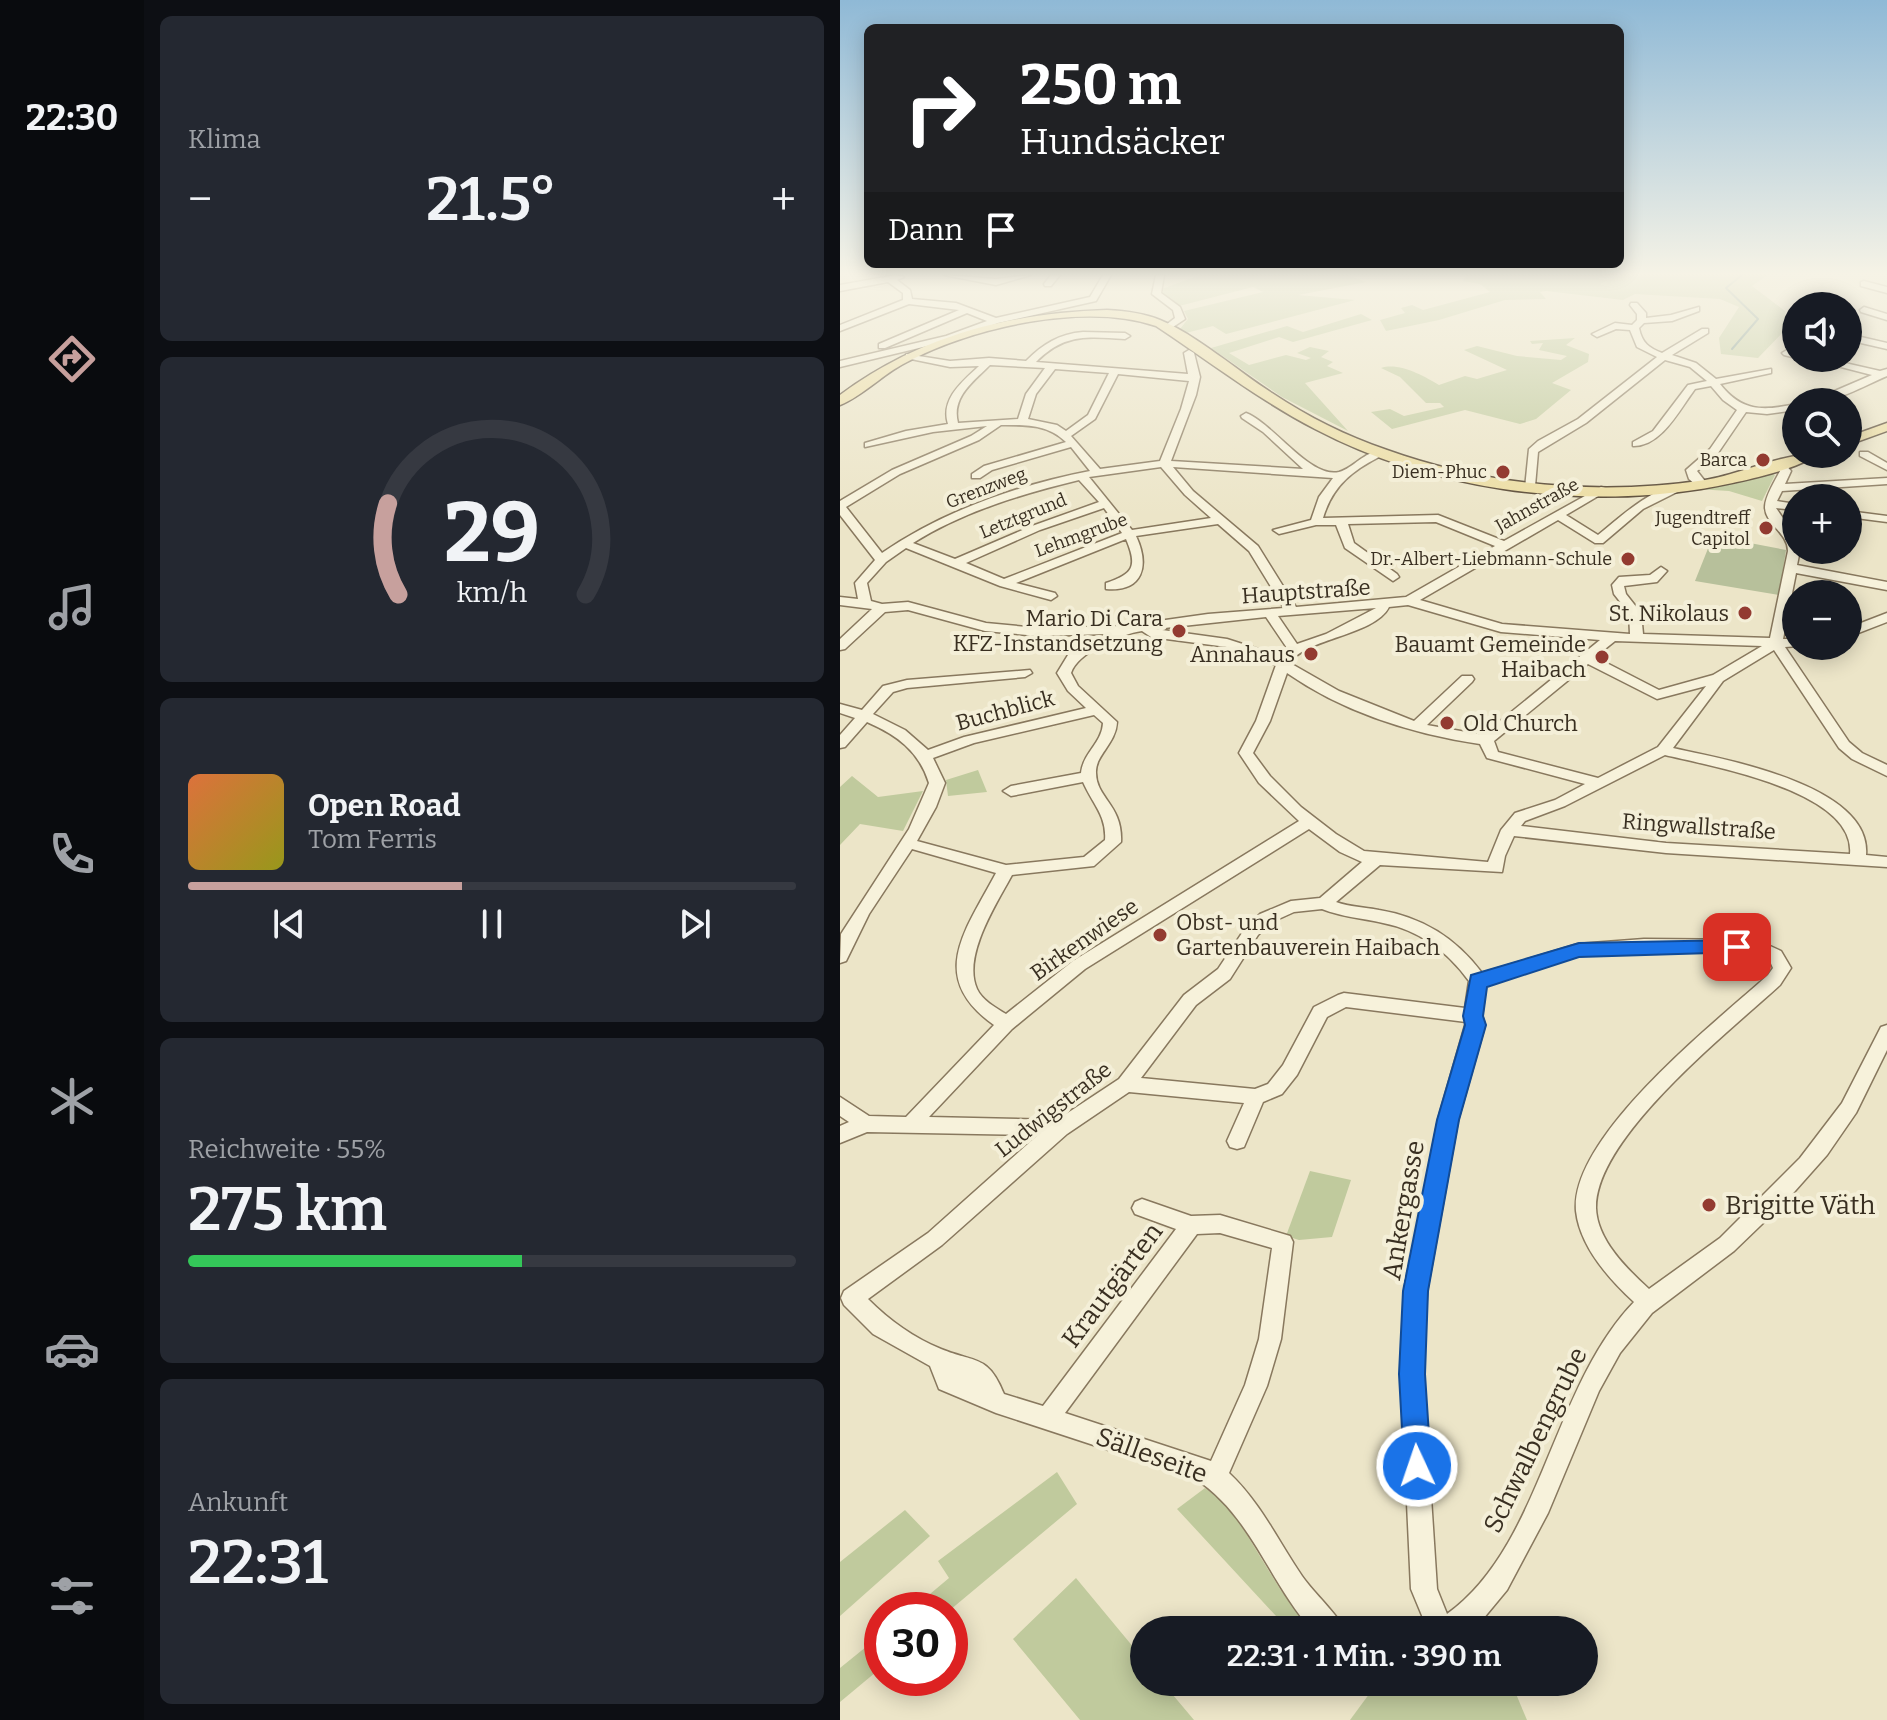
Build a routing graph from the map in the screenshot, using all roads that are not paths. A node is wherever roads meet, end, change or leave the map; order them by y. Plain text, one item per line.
1 (867, 355) edge
2 (1036, 355) edge
3 (1190, 355) edge
4 (1208, 355) edge
5 (909, 356) joint
6 (1664, 356) joint
7 (989, 361) junction
8 (1217, 361) junction
9 (840, 364) edge
10 (1028, 364) junction
11 (1052, 366) junction
12 (1862, 368) edge
13 (1115, 370) junction
14 (1768, 371) dead end
15 (1195, 372) junction
16 (1885, 373) edge
17 (1713, 383) junction
18 (1848, 388) edge
19 (840, 401) edge
20 (1782, 407) edge
21 (1743, 409) junction
22 (1246, 416) dead end
23 (1023, 420) junction
24 (997, 424) junction
25 (954, 427) junction
26 (1887, 427) edge
27 (1862, 436) edge
28 (1068, 440) junction
29 (1637, 444) dead end
30 (869, 445) dead end
31 (1379, 453) junction
32 (1864, 454) dead end
33 (1164, 464) junction
34 (1780, 465) joint
35 (1887, 467) edge
36 (1096, 471) junction
37 (1314, 473) junction
38 (1081, 475) junction
39 (1339, 475) junction
40 (976, 476) dead end
41 (1887, 481) edge
42 (1702, 485) junction
43 (1529, 486) junction
44 (1677, 488) junction
45 (1779, 488) junction
46 (1601, 490) junction
47 (1106, 503) junction
48 (1770, 504) junction
49 (1782, 505) edge
50 (840, 506) edge
51 (1557, 514) junction
52 (1862, 516) edge
53 (1887, 519) edge
54 (1219, 520) junction
55 (1341, 521) junction
56 (1316, 522) junction
57 (1279, 530) dead end
58 (1129, 534) junction
59 (904, 543) junction
60 (1502, 545) junction
61 (881, 560) junction
62 (954, 564) junction
63 (1791, 568) junction
64 (1661, 571) dead end
65 (1393, 577) dead end
66 (1004, 583) junction
67 (1110, 586) dead end
68 (1887, 586) edge
69 (1051, 596) dead end
70 (840, 601) edge
71 (1409, 601) junction
72 (865, 603) junction
73 (1382, 605) junction
74 (881, 608) junction
75 (1292, 611) junction
76 (1270, 614) junction
77 (1887, 617) edge
78 (1144, 626) junction
79 (1862, 627) edge
80 (1123, 630) junction
81 (1612, 637) junction
82 (1637, 637) junction
83 (1776, 643) junction
84 (1782, 643) edge
85 (840, 646) edge
86 (1294, 649) junction
87 (1585, 657) junction
88 (1284, 664) junction
89 (1025, 673) dead end
90 (1718, 678) junction
91 (1467, 679) dead end
92 (840, 708) edge
93 (1095, 710) junction
94 (868, 716) junction
95 (1416, 727) junction
96 (1486, 740) junction
97 (840, 744) edge
98 (1663, 750) junction
99 (927, 755) junction
100 (1887, 771) edge
101 (1088, 776) junction
102 (1600, 783) junction
103 (1011, 791) dead end
104 (1309, 822) junction
105 (1509, 830) junction
106 (907, 843) junction
107 (1858, 859) junction
108 (1374, 861) junction
109 (1887, 862) edge
110 (1006, 870) junction
111 (1324, 903) junction
112 (840, 957) edge
113 (1478, 980) junction
114 (1473, 1016) junction
115 (1006, 1024) junction
116 (1887, 1032) edge
117 (1126, 1084) junction
118 (1256, 1097) junction
119 (840, 1105) edge
120 (865, 1124) junction
121 (910, 1125) junction
122 (1060, 1128) junction
123 (840, 1135) edge
124 (1237, 1141) dead end
125 (1142, 1208) dead end
126 (1191, 1225) junction
127 (852, 1298) joint
128 (1649, 1302) junction
129 (1047, 1419) junction
130 (1216, 1476) junction
131 (1316, 1616) edge
132 (1440, 1616) edge
133 (1460, 1616) edge

1 - 9 street
2 - 10 street
3 - 15 street
4 - 8 main road
5 - 7 street
5 - 19 main road
6 - 17 street
6 - 43 street
7 - 10 street
7 - 25 street
8 - 15 street
8 - 31 main road
10 - 11 street
11 - 13 street
11 - 23 street
12 - 16 street
13 - 15 street
13 - 28 street
14 - 17 street
15 - 33 street
16 - 18 street
17 - 21 street
17 - 29 street
20 - 21 street
21 - 42 street
22 - 37 street
23 - 24 street
23 - 28 street
24 - 25 street
24 - 50 street
25 - 30 street
26 - 27 main road
28 - 36 street
28 - 40 street
31 - 39 street
31 - 43 main road
32 - 35 street
33 - 36 street, Grenzweg
33 - 37 street, Grenzweg
33 - 54 street
34 - 42 main road
34 - 45 street
36 - 38 street, Grenzweg
37 - 39 street, Grenzweg
38 - 47 street
38 - 59 street, Grenzweg
39 - 56 street
41 - 45 street
42 - 44 main road
43 - 46 main road
44 - 46 main road
44 - 51 street
45 - 48 street
46 - 51 street, Jahnstraße
47 - 58 street
47 - 62 street, Letztgrund
48 - 49 street
48 - 63 street
50 - 61 street
51 - 60 street, Jahnstraße
52 - 53 street
54 - 58 street, Lehmgrube
54 - 75 street
55 - 56 street
55 - 60 street
55 - 65 street
56 - 57 street
58 - 66 street, Lehmgrube
58 - 67 street
59 - 61 street, Grenzweg
59 - 62 street
60 - 71 street, Jahnstraße
61 - 72 street, Grenzweg
62 - 66 street
63 - 68 street
63 - 83 street
64 - 82 street
66 - 69 street
70 - 72 street, Hauptstraße
71 - 73 street, Hauptstraße
71 - 81 street, Hauptstraße
72 - 74 street, Hauptstraße
73 - 75 street, Hauptstraße
73 - 86 street
74 - 80 street, Hauptstraße
74 - 85 street
75 - 76 street, Hauptstraße
76 - 78 street, Hauptstraße
76 - 86 street
77 - 79 street
78 - 80 street, Hauptstraße
78 - 88 street
80 - 93 street
81 - 82 street, Hauptstraße
81 - 87 street
82 - 83 street, Hauptstraße
83 - 84 street, Hauptstraße
83 - 90 street
83 - 100 street
86 - 88 street
87 - 90 street
87 - 96 street
88 - 95 street
88 - 104 street
89 - 94 street
90 - 98 street
91 - 95 street
92 - 94 street
93 - 99 street, Buchblick
93 - 101 street
94 - 97 street
94 - 99 street
95 - 96 street
96 - 102 street
98 - 102 street
98 - 107 street
99 - 106 street
101 - 103 street
101 - 110 street
102 - 105 street
104 - 108 street
104 - 115 street, Birkenwiese
105 - 107 street, Ringwallstraße
105 - 108 street
106 - 110 street
106 - 112 street
107 - 109 street, Ringwallstraße
108 - 111 street
110 - 115 street
111 - 113 street
111 - 117 street, Ludwigstraße
113 - 114 street, Ankergasse
113 - 128 street
114 - 118 street
114 - 132 street, Ankergasse
115 - 121 street, Birkenwiese
116 - 128 street, Schwalbengrube
117 - 118 street
117 - 122 street, Ludwigstraße
118 - 124 street
119 - 120 street
120 - 121 street
120 - 123 street
121 - 122 street
122 - 127 street, Ludwigstraße
125 - 126 street
126 - 129 street, Krautgärten
126 - 130 street, Krautgärten
127 - 129 street, Sälleseite
128 - 133 street, Schwalbengrube
129 - 130 street, Sälleseite
130 - 131 street, Sälleseite

